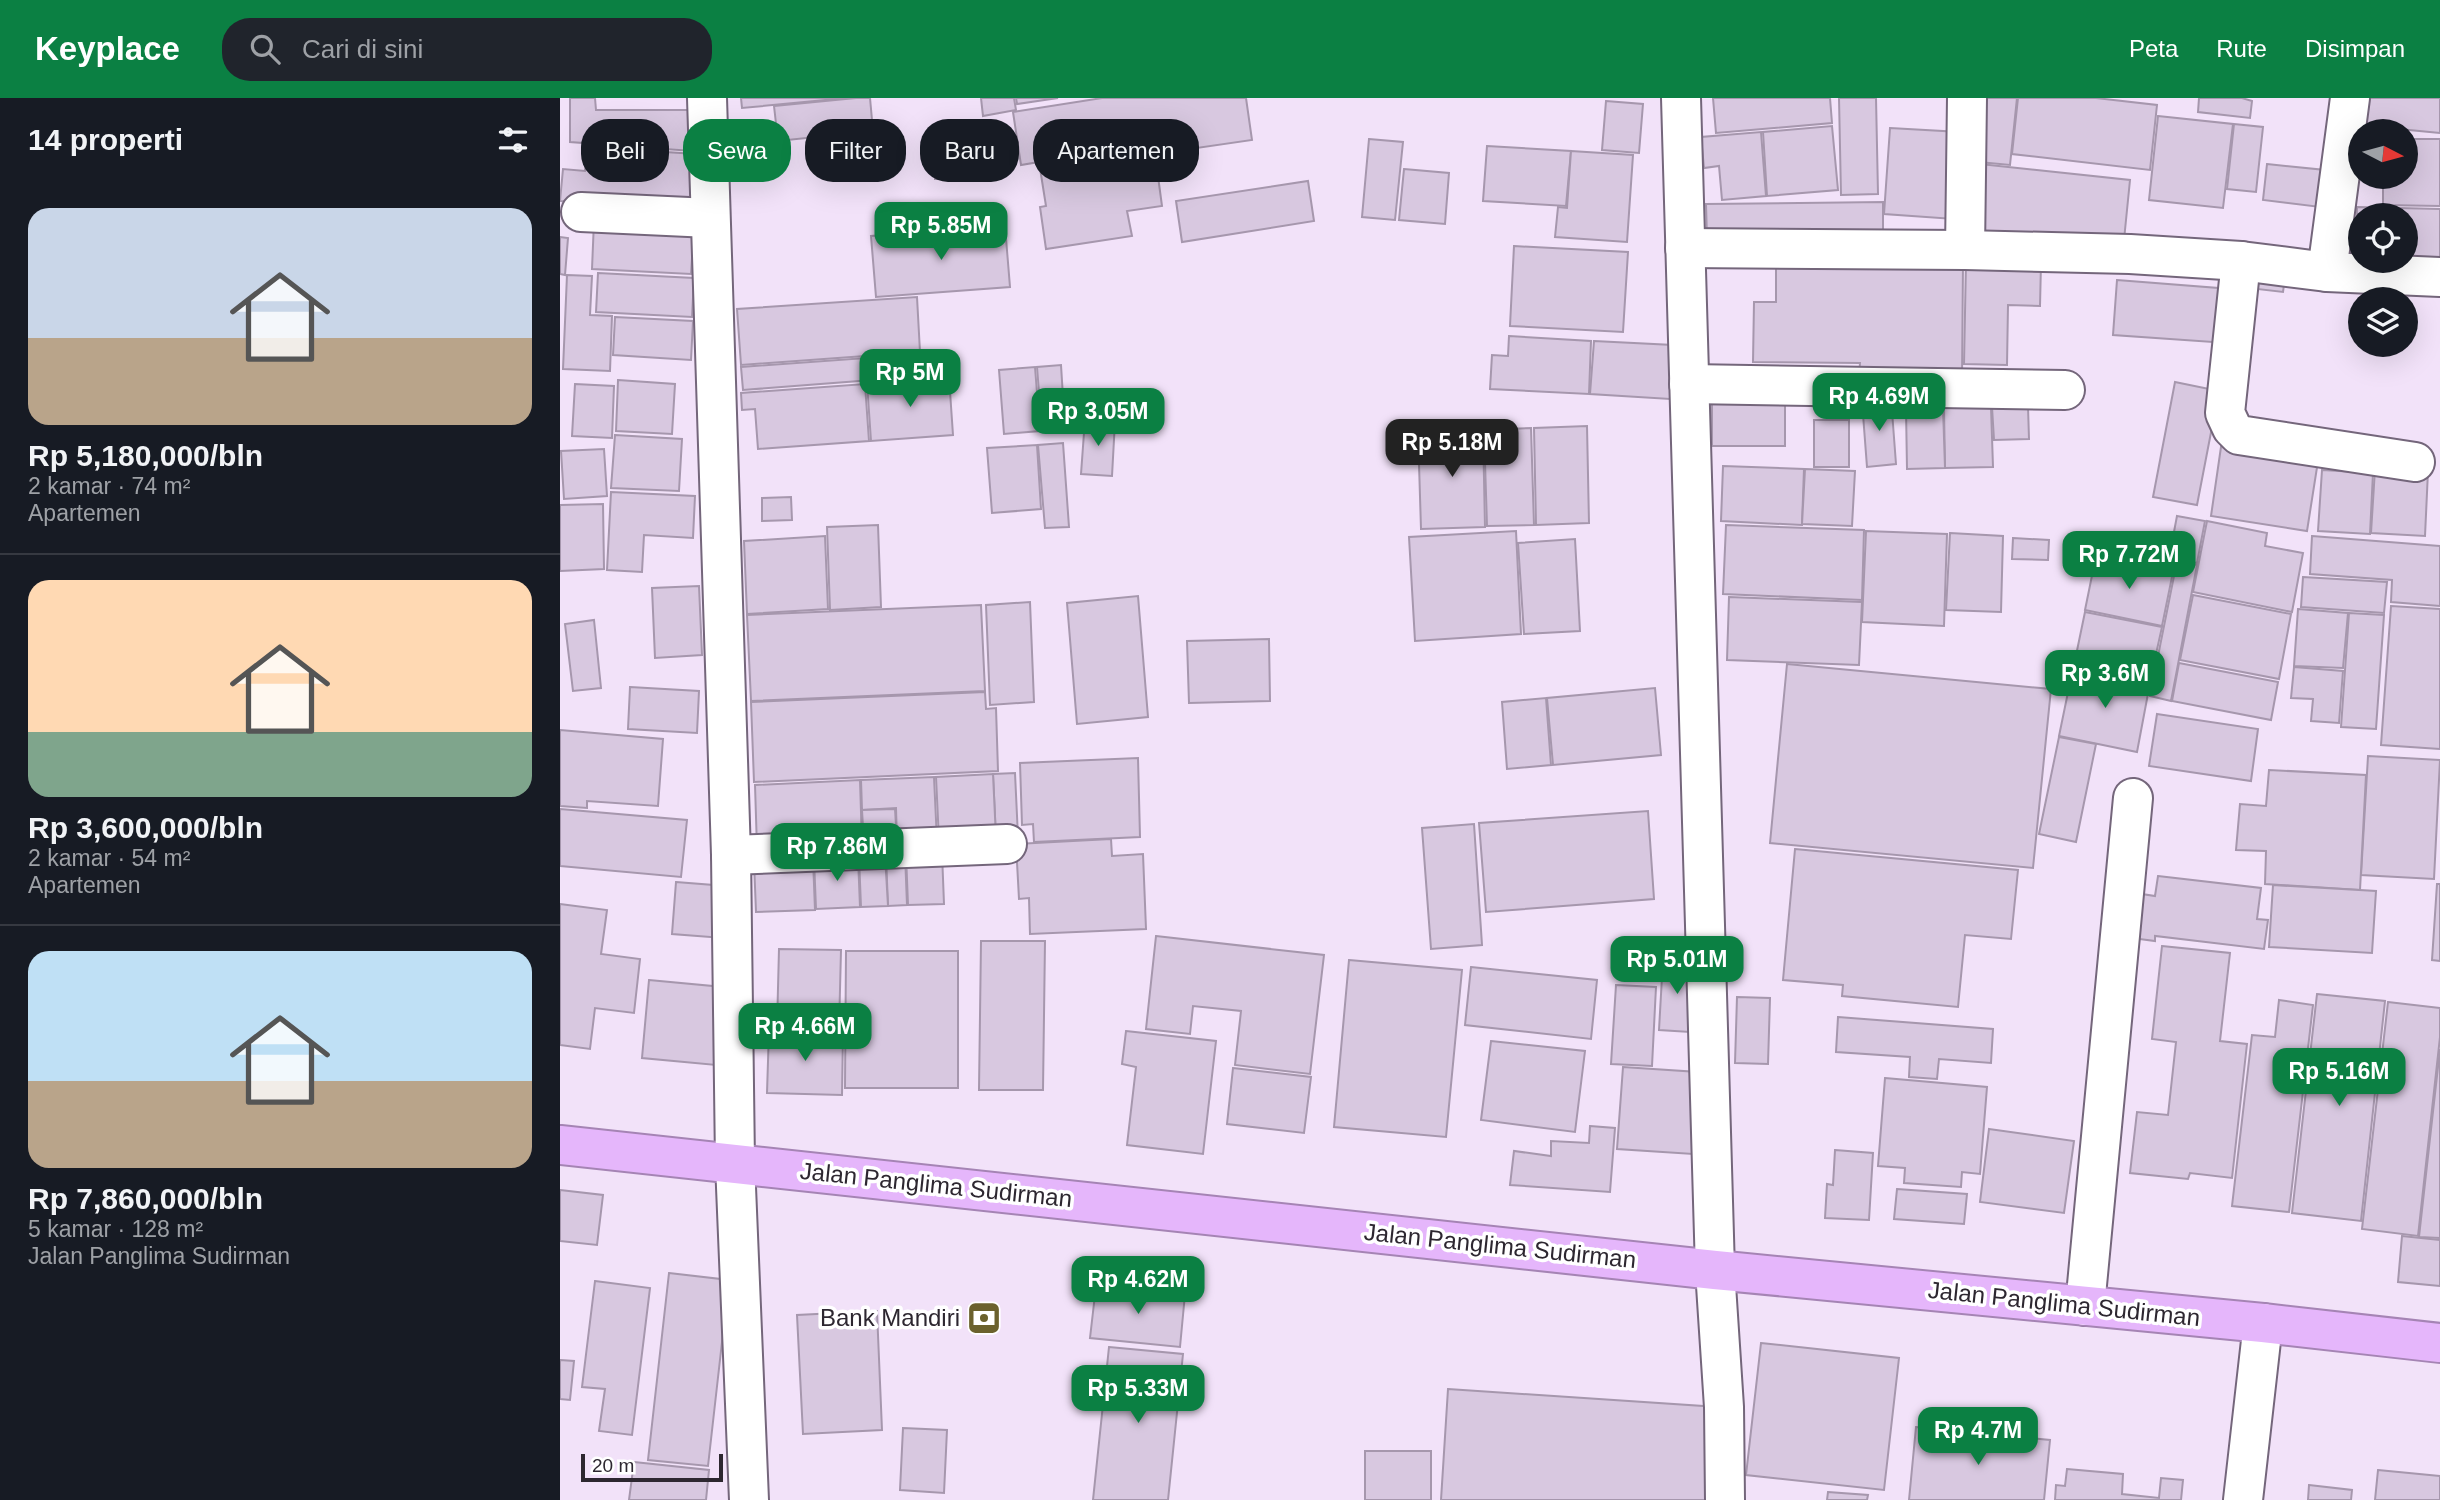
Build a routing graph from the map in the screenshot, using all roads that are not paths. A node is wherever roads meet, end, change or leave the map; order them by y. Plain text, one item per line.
1 (706, 98) edge
2 (1681, 98) edge
3 (1967, 98) edge
4 (2350, 98) edge
5 (581, 212) dead end
6 (710, 218) junction
7 (1685, 248) junction
8 (1965, 250) junction
9 (2241, 261) junction
10 (2326, 272) junction
11 (2440, 277) edge
12 (1689, 384) junction
13 (2065, 390) dead end
14 (2415, 462) dead end
15 (2133, 798) dead end
16 (1007, 844) dead end
17 (731, 855) junction
18 (560, 1145) edge
19 (734, 1163) junction
20 (1715, 1270) junction
21 (2085, 1306) junction
22 (2263, 1323) junction
23 (2440, 1343) edge
24 (750, 1500) edge
25 (1725, 1500) edge
26 (2243, 1500) edge

1 - 6 street
2 - 7 street
3 - 8 street
4 - 10 street
5 - 6 street
6 - 17 street
7 - 8 street
7 - 12 street
8 - 9 street
9 - 10 street
9 - 14 street
10 - 11 street
12 - 13 street
12 - 20 street
15 - 21 street
16 - 17 street
17 - 19 street
18 - 19 highway, Jalan Panglima Sudirman
19 - 20 highway, Jalan Panglima Sudirman
19 - 24 street
20 - 21 highway, Jalan Panglima Sudirman
20 - 25 street
21 - 22 highway, Jalan Panglima Sudirman
22 - 23 highway, Jalan Panglima Sudirman
22 - 26 street

